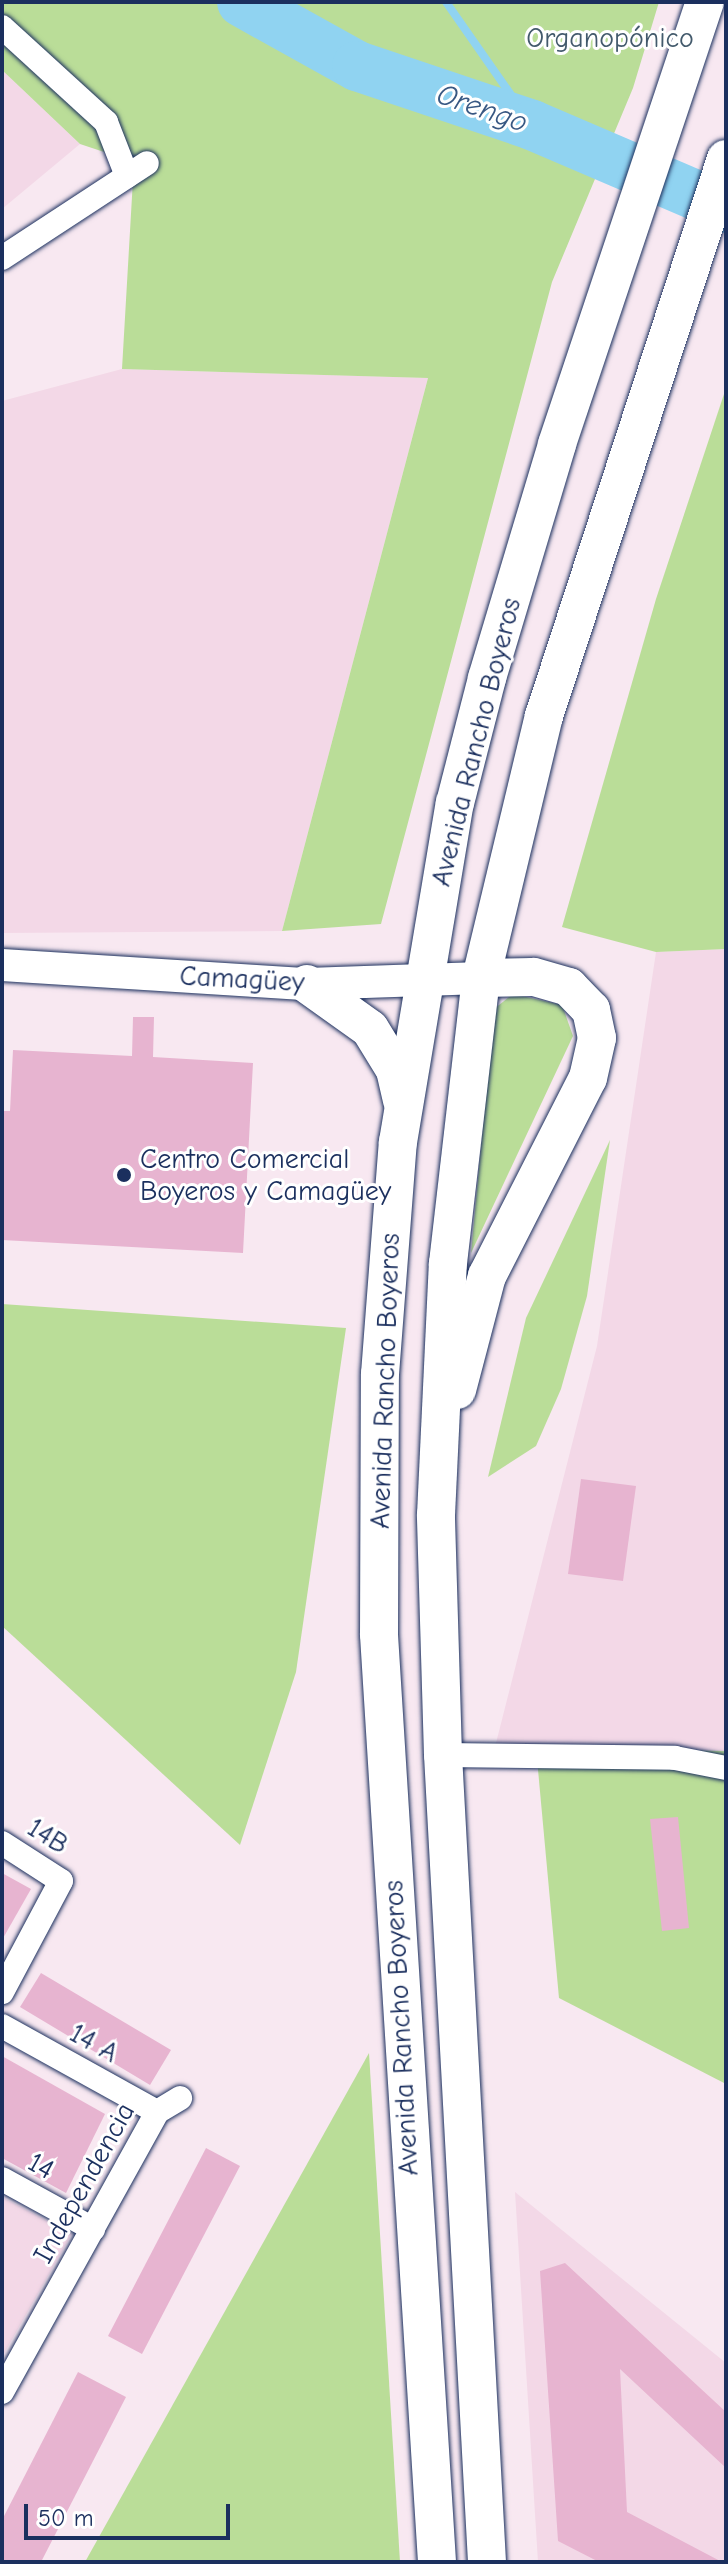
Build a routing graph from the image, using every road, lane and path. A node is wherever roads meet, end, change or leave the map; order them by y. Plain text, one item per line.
1 (705, 2) edge
2 (2, 27) edge
3 (726, 159) edge
4 (2, 258) edge
5 (2, 965) edge
6 (481, 978) junction
7 (424, 981) junction
8 (307, 984) junction
9 (398, 1142) junction
10 (436, 1515) junction
11 (443, 1755) junction
12 (726, 1768) edge
13 (2, 1843) edge
14 (2, 1992) edge
15 (2, 2026) edge
16 (180, 2098) dead end
17 (157, 2112) junction
18 (2, 2179) edge
19 (93, 2229) junction
20 (2, 2392) edge
21 (437, 2562) edge
22 (487, 2562) edge

1 - 7 highway, Avenida Rancho Boyeros
2 - 4 street
3 - 6 highway, Avenida Rancho Boyeros
5 - 8 main road, Camagüey
6 - 7 main road, Camagüey
6 - 10 highway, Avenida Rancho Boyeros
6 - 10 highway
7 - 8 main road, Camagüey
7 - 9 highway, Avenida Rancho Boyeros
8 - 9 highway
9 - 21 highway, Avenida Rancho Boyeros
10 - 11 highway, Avenida Rancho Boyeros
11 - 12 street
11 - 22 highway, Avenida Rancho Boyeros
13 - 14 street, 14B
15 - 17 street, 14 A
16 - 17 street, Independencia
17 - 19 street, Independencia
18 - 19 street, 14
19 - 20 street, Independencia

